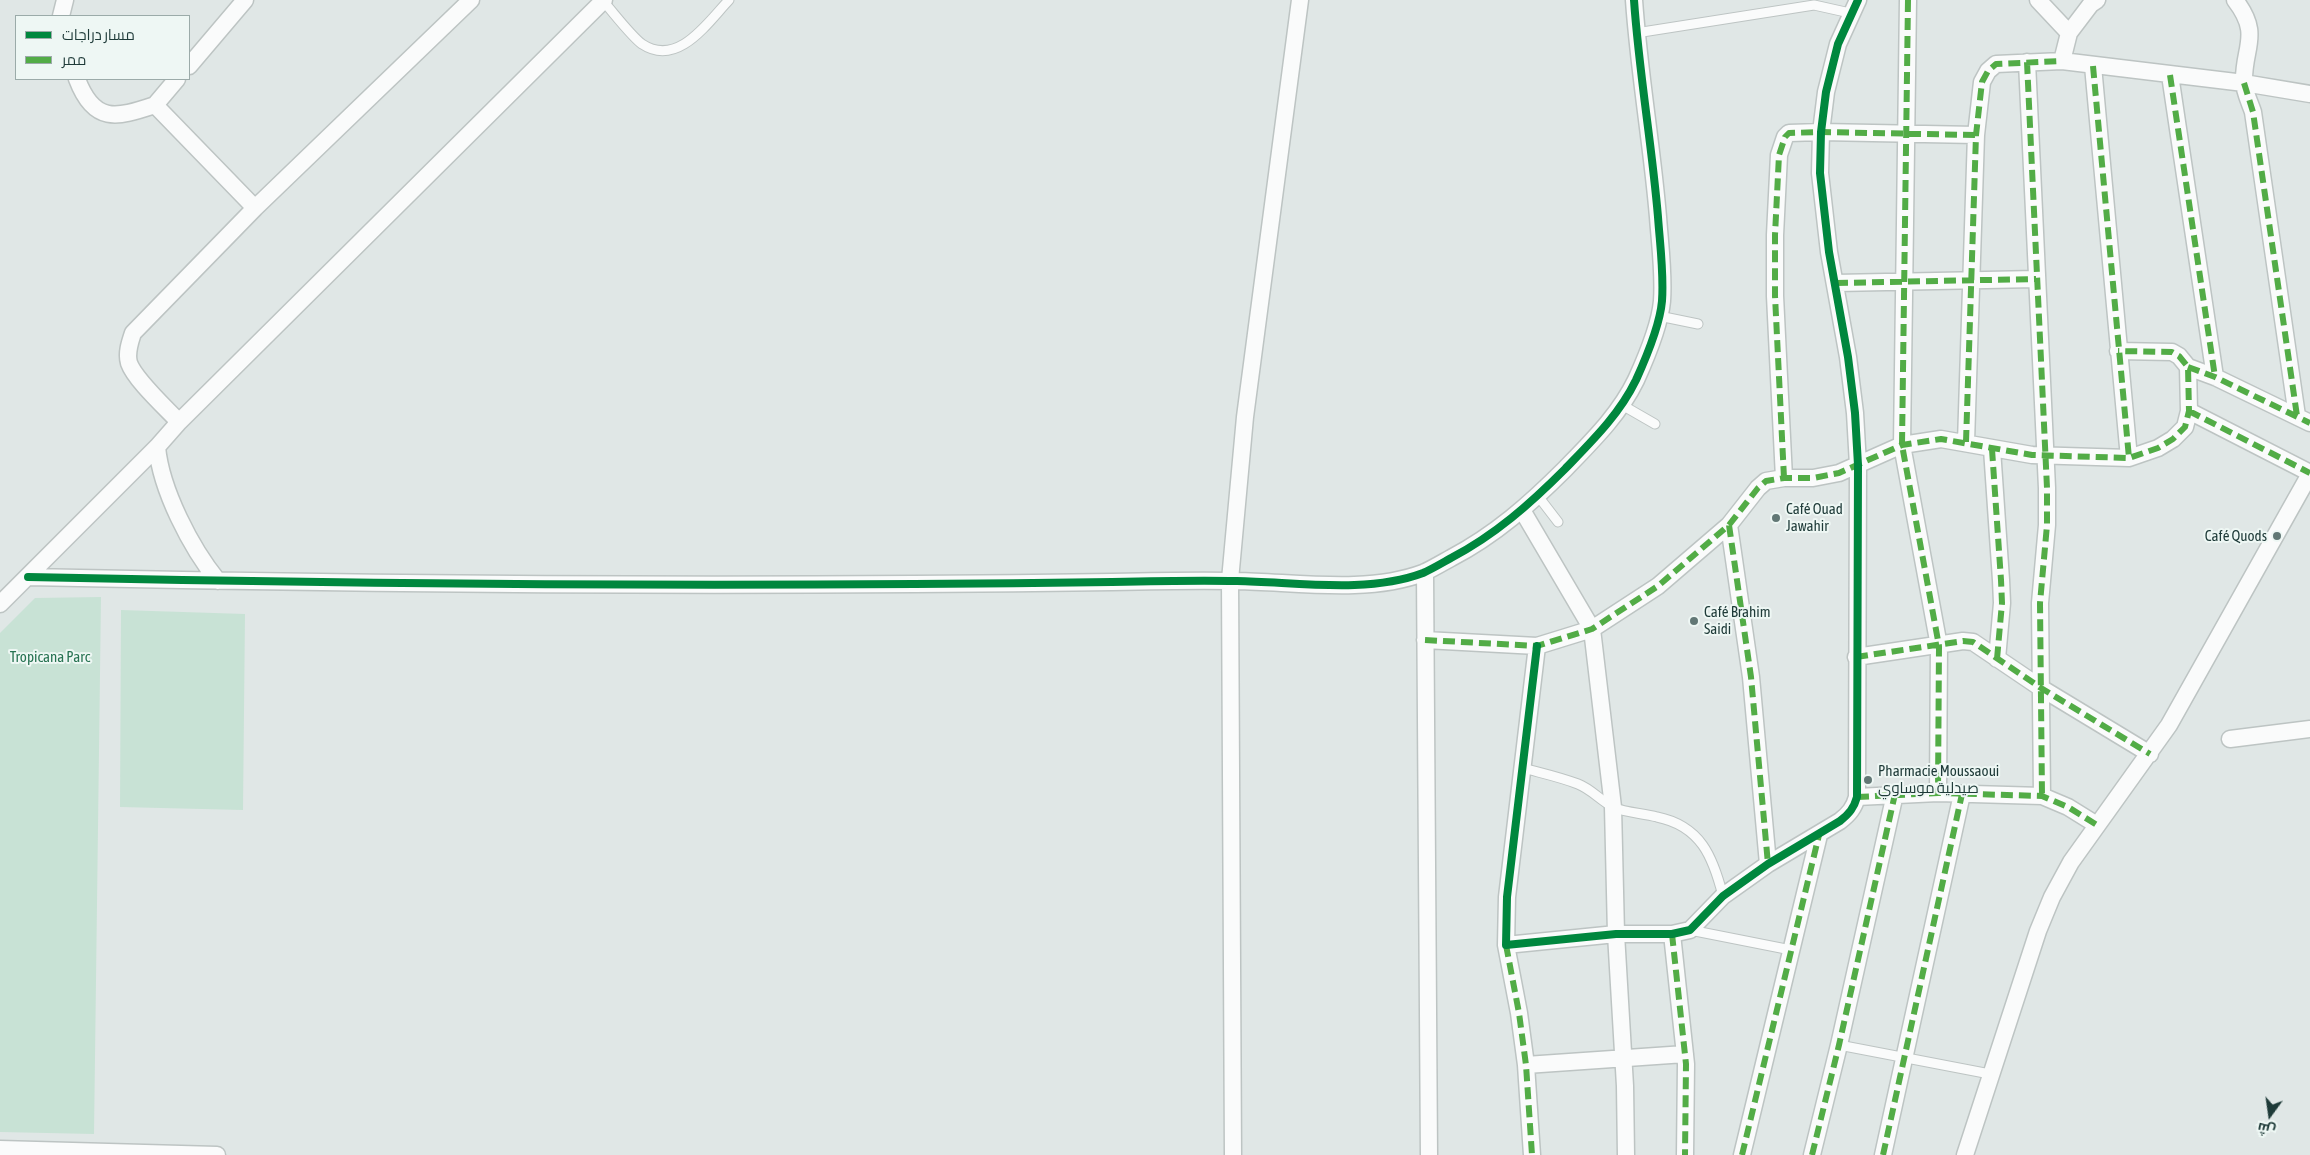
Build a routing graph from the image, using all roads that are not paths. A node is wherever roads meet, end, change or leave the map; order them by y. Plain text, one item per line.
1 (65, 0) edge
2 (245, 0) edge
3 (471, 0) edge
4 (604, 0) edge
5 (729, 0) edge
6 (1300, 0) edge
7 (1634, 0) edge
8 (1908, 0) edge
9 (2038, 0) edge
10 (2097, 0) edge
11 (2235, 0) edge
12 (1854, 7) edge
13 (61, 15) edge
14 (1636, 33) junction
15 (2069, 33) junction
16 (2062, 61) junction
17 (2027, 62) junction
18 (190, 65) edge
19 (2093, 66) junction
20 (2170, 75) junction
21 (78, 80) edge
22 (176, 80) edge
23 (2244, 83) junction
24 (2310, 94) edge
25 (154, 105) junction
26 (1821, 132) junction
27 (1905, 135) junction
28 (1976, 136) junction
29 (255, 208) junction
30 (2036, 279) junction
31 (1970, 281) junction
32 (1903, 282) junction
33 (1836, 283) junction
34 (1659, 316) junction
35 (1698, 324) dead end
36 (2118, 350) junction
37 (2188, 367) junction
38 (2215, 377) junction
39 (1622, 405) junction
40 (2189, 411) junction
41 (2303, 420) edge
42 (179, 422) junction
43 (1655, 424) dead end
44 (1966, 442) junction
45 (1902, 445) junction
46 (157, 447) junction
47 (1992, 449) junction
48 (2045, 455) junction
49 (2129, 458) junction
50 (1858, 465) junction
51 (2310, 473) edge
52 (1784, 478) junction
53 (1538, 496) junction
54 (1522, 510) junction
55 (1558, 522) dead end
56 (1729, 525) junction
57 (1425, 572) junction
58 (28, 577) junction
59 (1230, 580) junction
60 (218, 581) junction
61 (0, 604) edge
62 (1592, 629) junction
63 (1425, 640) junction
64 (1537, 646) junction
65 (1939, 646) junction
66 (1856, 657) junction
67 (1997, 659) junction
68 (2041, 688) junction
69 (2310, 729) edge
70 (2230, 739) dead end
71 (2150, 754) junction
72 (1523, 768) junction
73 (1938, 793) junction
74 (1895, 794) junction
75 (1962, 794) junction
76 (2042, 796) junction
77 (1857, 797) junction
78 (1613, 807) junction
79 (2097, 825) junction
80 (1819, 835) junction
81 (1768, 864) junction
82 (1723, 896) junction
83 (1690, 930) junction
84 (1616, 934) junction
85 (1672, 934) junction
86 (1506, 945) junction
87 (1791, 950) junction
88 (1839, 1046) junction
89 (1685, 1054) junction
90 (1624, 1057) junction
91 (1904, 1057) junction
92 (1526, 1065) junction
93 (1990, 1074) junction
94 (0, 1149) edge
95 (217, 1155) edge
96 (1232, 1155) edge
97 (1429, 1155) edge
98 (1532, 1155) edge
99 (1626, 1155) edge
100 (1684, 1155) edge
101 (1742, 1155) edge
102 (1812, 1155) edge
103 (1883, 1155) edge
104 (1965, 1155) edge

1 - 13 street
2 - 18 street
3 - 29 street
4 - 5 lane
4 - 42 street
6 - 59 street
7 - 14 street
8 - 27 street
9 - 15 street
10 - 15 street
11 - 23 street
12 - 14 lane
12 - 26 street
14 - 34 street
15 - 16 street
16 - 17 street
16 - 19 street
17 - 28 street
17 - 30 street
19 - 20 street
19 - 36 street
20 - 23 street
20 - 38 street
21 - 25 street
22 - 25 street
23 - 24 street
23 - 41 street
25 - 29 street
26 - 27 street
26 - 33 street
26 - 52 street
27 - 28 street
27 - 32 street
28 - 31 street
29 - 42 street
30 - 31 street
30 - 48 street
31 - 32 street
31 - 44 street
32 - 33 street
32 - 45 street
33 - 50 street
34 - 35 lane
34 - 39 street
36 - 37 street
36 - 49 street
37 - 38 street
37 - 40 street
38 - 41 street
39 - 43 lane
39 - 53 street
40 - 49 street
40 - 51 street
42 - 46 street
44 - 45 street
44 - 47 street
45 - 50 street
45 - 65 street
46 - 58 street
46 - 60 street
47 - 48 street
47 - 67 street
48 - 49 street
48 - 68 street
50 - 52 street
50 - 66 street
51 - 71 street
52 - 56 street
53 - 54 street
53 - 55 lane
54 - 57 street
54 - 62 street
56 - 62 street
56 - 81 street
57 - 59 street
57 - 63 street
58 - 60 street
58 - 61 street
59 - 60 street
59 - 96 street
62 - 64 street
62 - 78 street
63 - 64 street
63 - 97 street
64 - 72 street
65 - 66 street
65 - 67 street
65 - 73 street
66 - 77 street
67 - 68 street
68 - 71 street
68 - 76 street
69 - 70 street
71 - 79 street
72 - 78 lane
72 - 86 street
73 - 74 street
73 - 75 street
74 - 77 street
74 - 88 street
75 - 76 street
75 - 91 street
76 - 79 street
77 - 80 street
78 - 82 lane
78 - 84 street
79 - 93 street
80 - 81 street
80 - 87 street
81 - 82 street
82 - 83 street
83 - 85 street
83 - 87 lane
84 - 85 street
84 - 86 street
84 - 90 street
85 - 89 street
86 - 92 street
87 - 101 street
88 - 91 lane
88 - 102 street
89 - 90 street
89 - 100 street
90 - 92 street
90 - 99 street
91 - 93 lane
91 - 103 street
92 - 98 street
93 - 104 street
94 - 95 street

